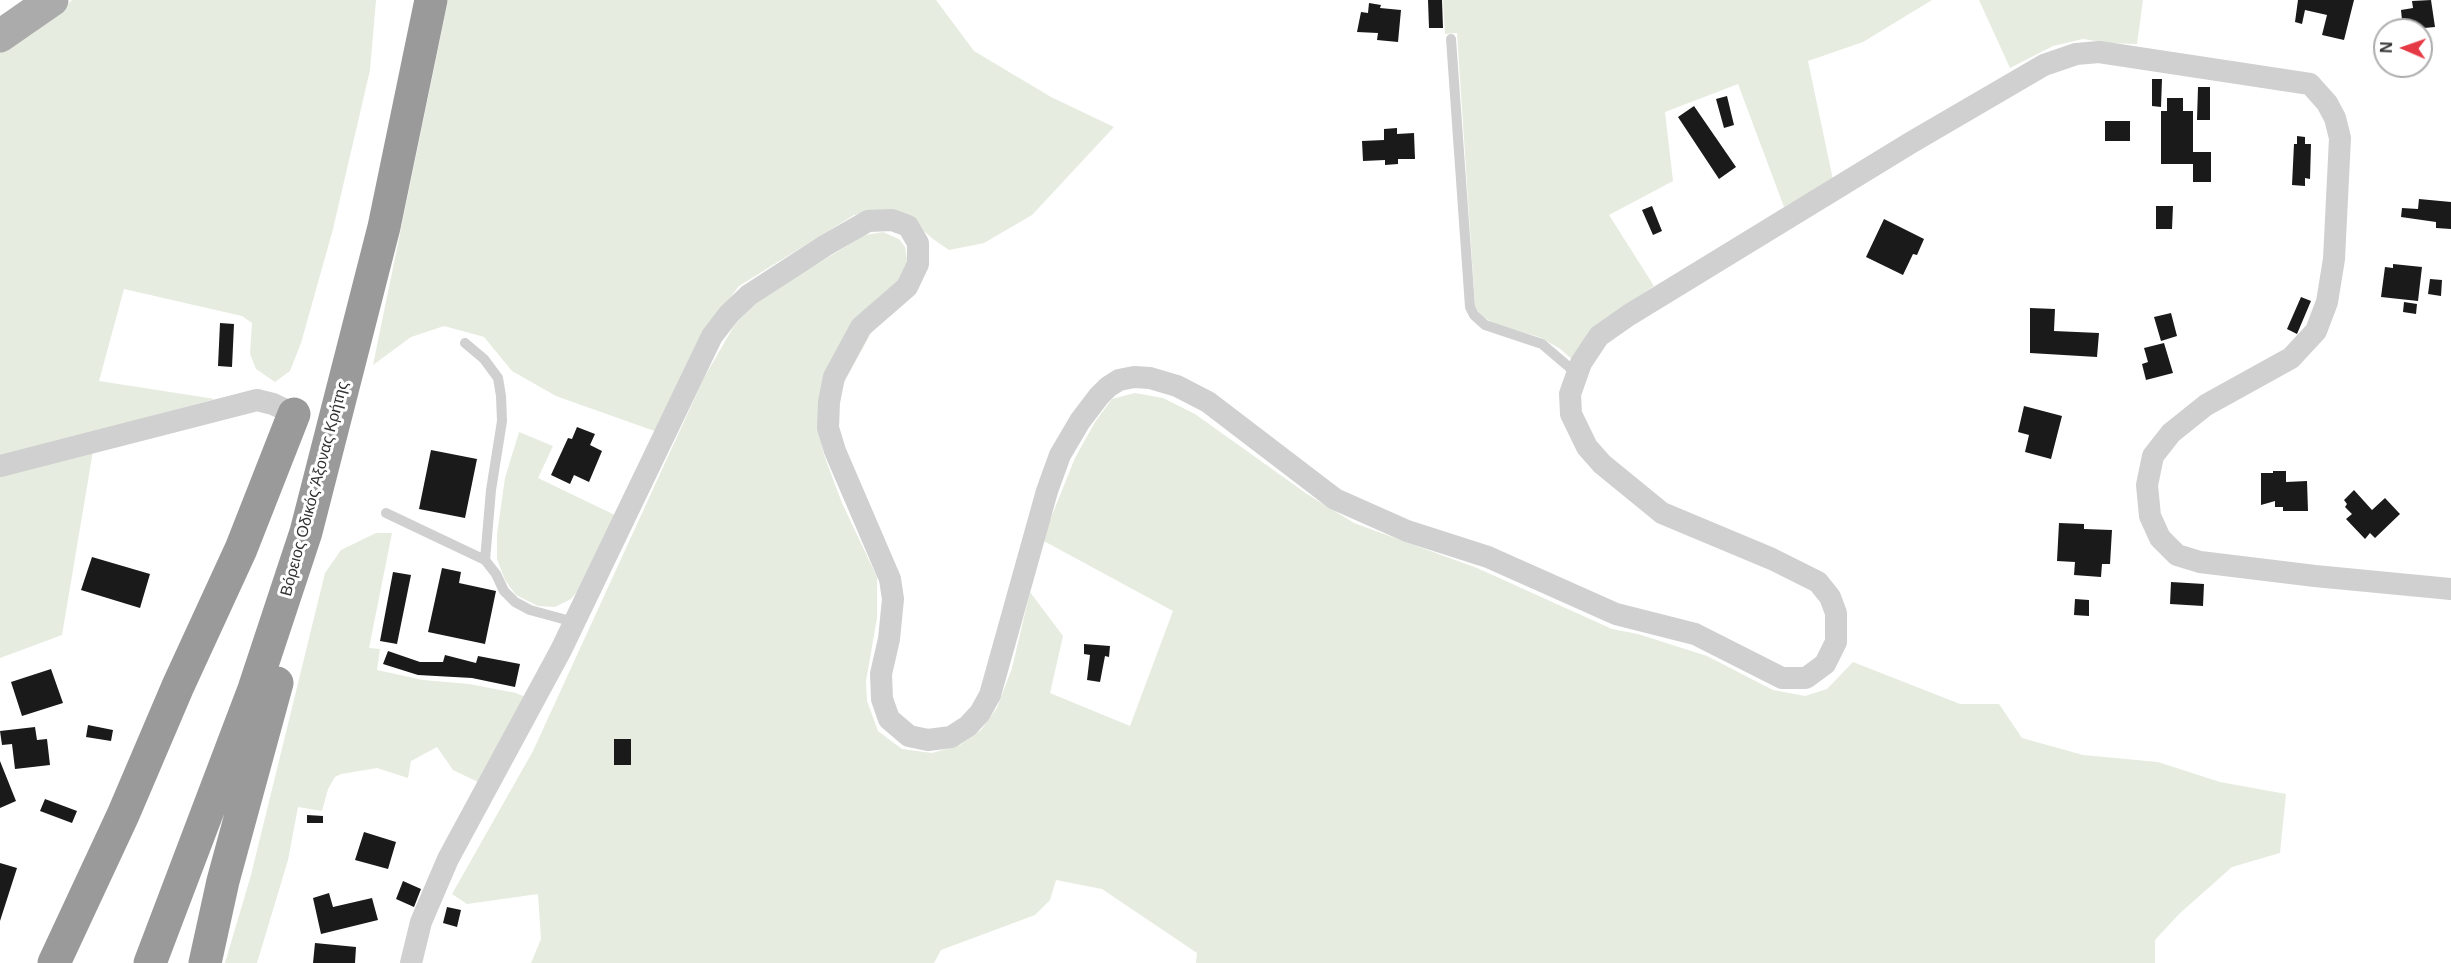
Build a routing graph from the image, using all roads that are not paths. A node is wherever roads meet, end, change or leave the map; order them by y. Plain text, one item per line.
1 (52, 0) edge
2 (432, 0) edge
3 (0, 36) edge
4 (1451, 39) dead end
5 (465, 343) dead end
6 (1576, 373) junction
7 (294, 414) joint
8 (0, 466) edge
9 (386, 513) dead end
10 (306, 532) junction
11 (485, 560) junction
12 (2451, 589) edge
13 (574, 622) junction
14 (56, 956) edge
15 (150, 963) edge
16 (205, 963) edge
17 (411, 963) edge

1 - 3 main road
2 - 10 highway, Βόρειος Οδικός Άξονας Κρήτης
4 - 6 lane
5 - 11 lane
6 - 12 street
6 - 13 street
7 - 8 street
7 - 14 highway
9 - 11 lane
10 - 15 highway, Βόρειος Οδικός Άξονας Κρήτης
10 - 16 highway
11 - 13 lane
13 - 17 street

